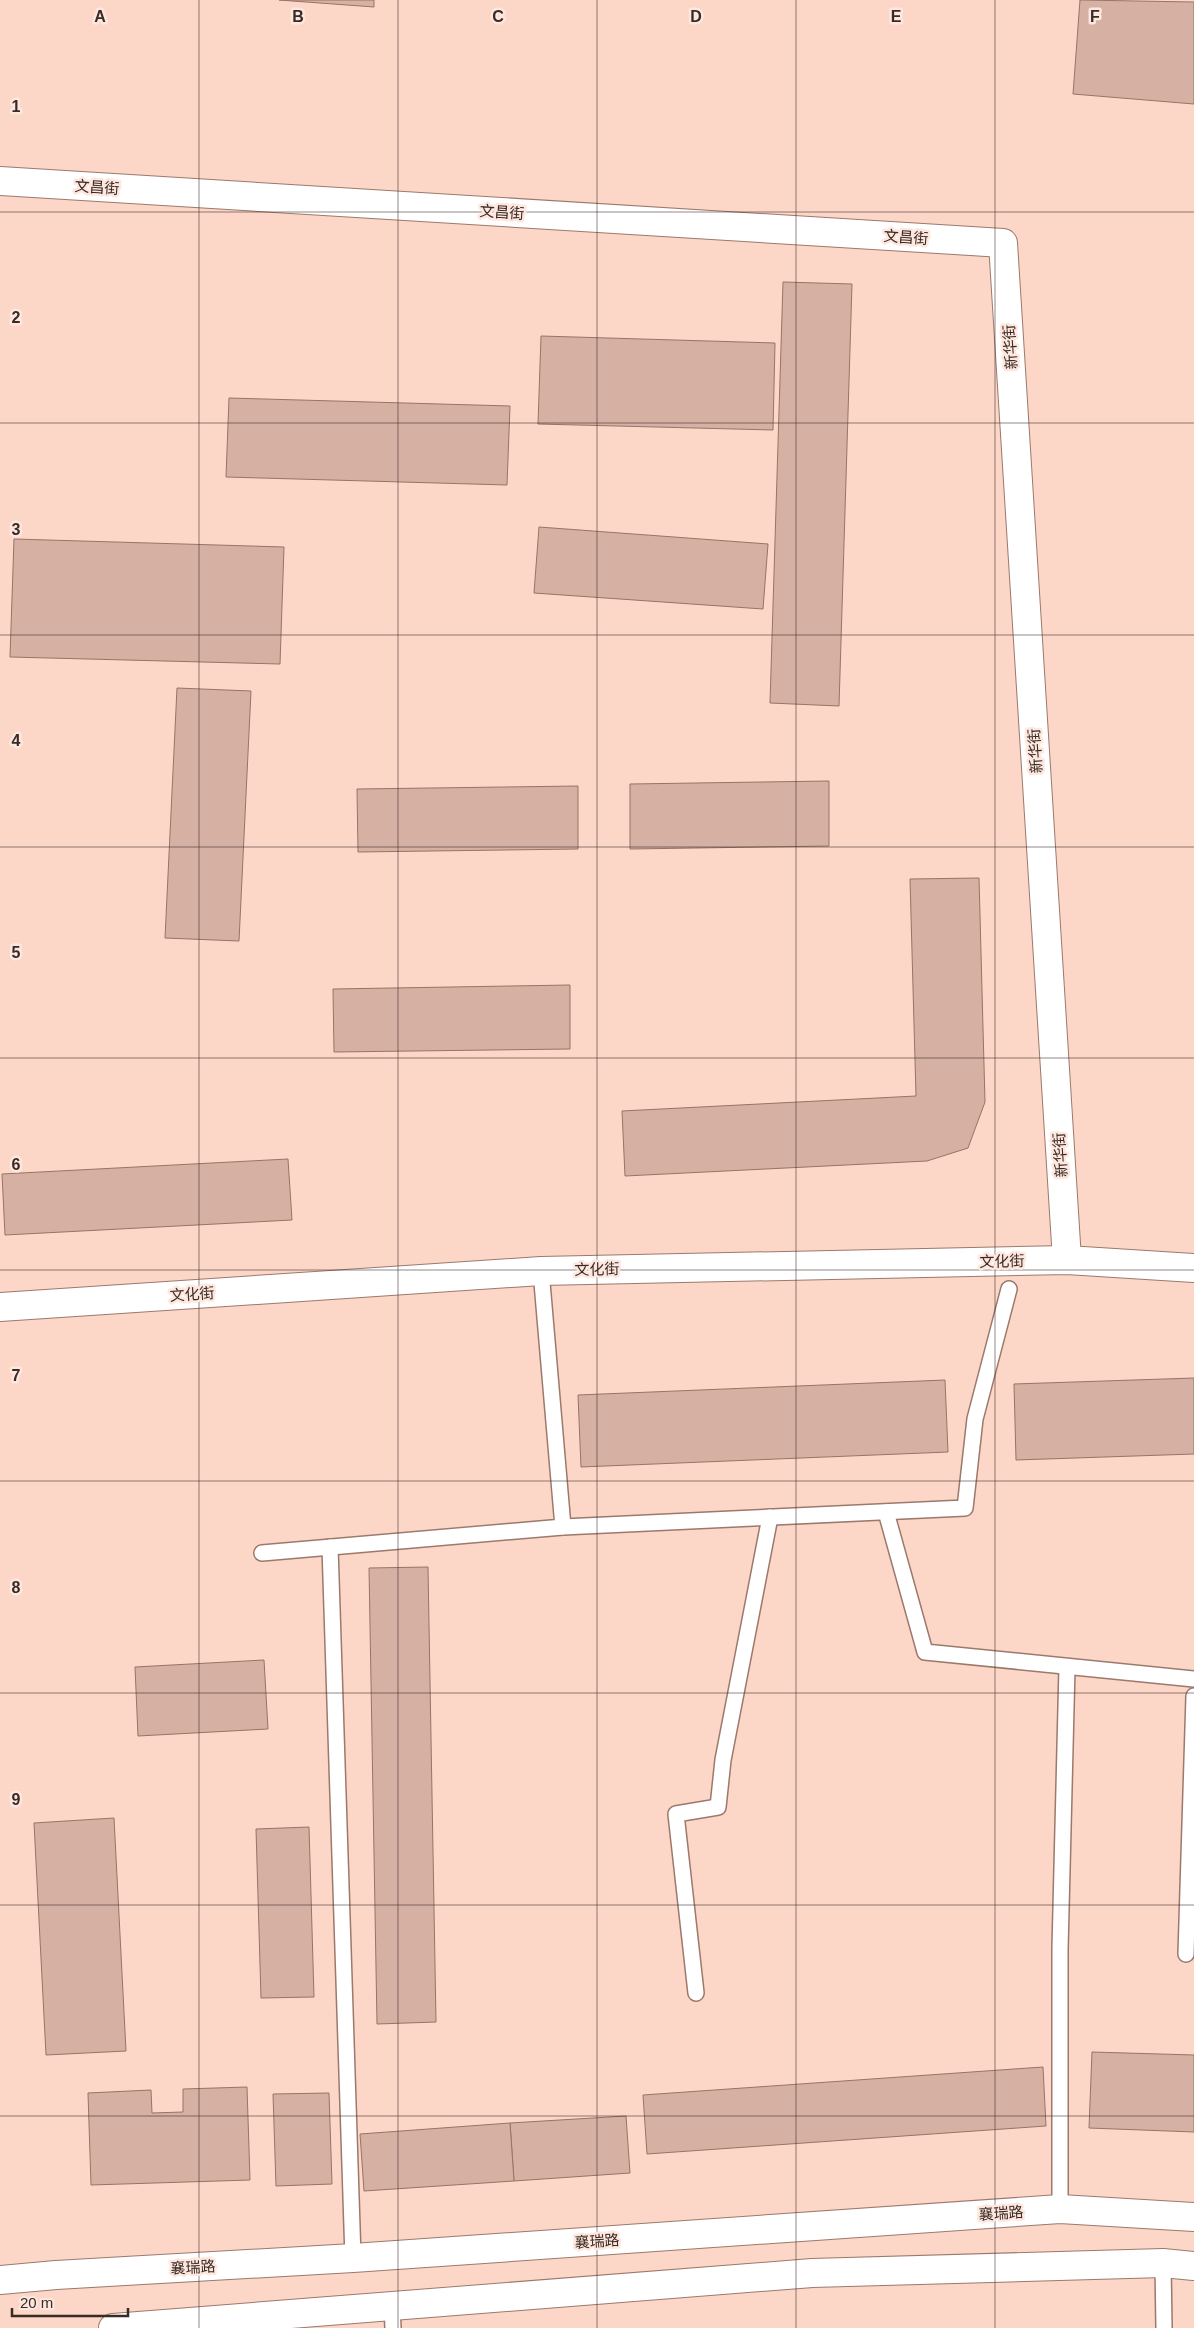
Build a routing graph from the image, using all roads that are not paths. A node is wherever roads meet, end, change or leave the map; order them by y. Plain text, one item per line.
1 (0, 181) edge
2 (1003, 243) joint
3 (1067, 1260) junction
4 (1194, 1268) edge
5 (541, 1271) junction
6 (1008, 1289) dead end
7 (0, 1306) edge
8 (886, 1512) junction
9 (770, 1517) junction
10 (562, 1527) junction
11 (330, 1547) junction
12 (262, 1553) dead end
13 (1067, 1666) junction
14 (1194, 1680) edge
15 (1194, 1696) edge
16 (1186, 1954) dead end
17 (696, 1993) dead end
18 (1060, 2209) junction
19 (1194, 2217) edge
20 (353, 2258) junction
21 (1163, 2263) junction
22 (1194, 2266) edge
23 (0, 2280) edge
24 (392, 2317) edge
25 (113, 2328) edge
26 (1164, 2328) edge

1 - 2 main road, 文昌街
2 - 3 main road, 新华街
3 - 4 main road, 文化街
3 - 5 main road, 文化街
5 - 7 main road, 文化街
5 - 10 lane
6 - 8 lane
8 - 9 lane
8 - 13 lane
9 - 10 lane
9 - 17 lane
10 - 11 lane
11 - 12 lane
11 - 20 lane
13 - 14 lane
13 - 18 lane
15 - 16 lane
18 - 19 main road, 襄瑞路
18 - 20 main road, 襄瑞路
20 - 23 main road, 襄瑞路
21 - 22 main road
21 - 24 main road
21 - 26 lane
24 - 25 main road

